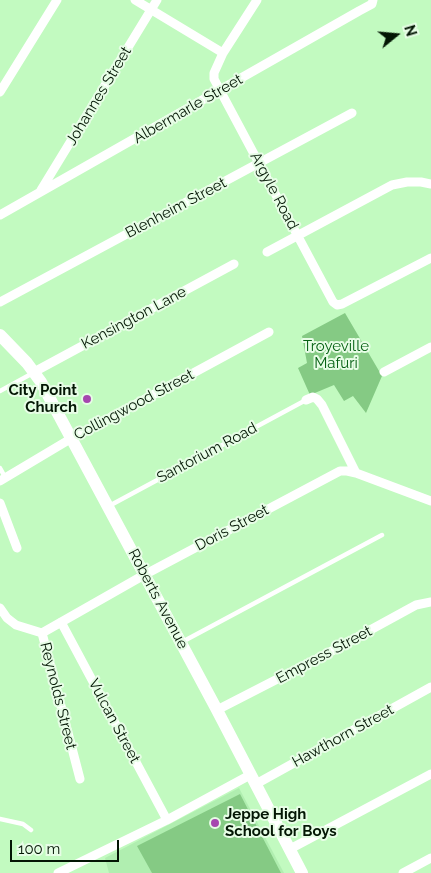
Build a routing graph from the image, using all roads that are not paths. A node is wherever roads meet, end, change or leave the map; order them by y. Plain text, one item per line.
1 (57, 0) edge
2 (135, 0) edge
3 (157, 0) edge
4 (257, 0) edge
5 (373, 0) edge
6 (151, 10) junction
7 (223, 53) junction
8 (220, 90) junction
9 (0, 92) edge
10 (352, 113) dead end
11 (259, 163) junction
12 (431, 184) edge
13 (40, 193) junction
14 (0, 215) edge
15 (298, 235) junction
16 (267, 252) dead end
17 (431, 258) edge
18 (234, 264) dead end
19 (0, 302) edge
20 (269, 332) dead end
21 (0, 334) edge
22 (431, 347) edge
23 (34, 372) junction
24 (384, 372) dead end
25 (0, 391) edge
26 (306, 400) joint
27 (72, 438) junction
28 (0, 468) edge
29 (356, 473) junction
30 (3, 479) edge
31 (431, 500) edge
32 (0, 502) edge
33 (108, 506) junction
34 (382, 536) dead end
35 (17, 548) dead end
36 (144, 575) junction
37 (431, 602) edge
38 (0, 608) edge
39 (61, 622) junction
40 (42, 633) junction
41 (181, 643) junction
42 (431, 687) edge
43 (217, 710) junction
44 (431, 774) edge
45 (80, 779) dead end
46 (253, 780) junction
47 (0, 819) edge
48 (167, 820) junction
49 (31, 830) dead end
50 (290, 849) junction
51 (431, 858) edge
52 (58, 873) edge
53 (302, 873) edge
54 (403, 873) edge

1 - 9 street
2 - 6 street
3 - 6 street, Johannes Street
4 - 7 street, Argyle Road
5 - 8 street, Albermarle Street
6 - 7 street
6 - 13 street, Johannes Street
7 - 8 street, Argyle Road
8 - 11 street, Argyle Road
8 - 13 street, Albermarle Street
10 - 11 street, Blenheim Street
11 - 15 street, Argyle Road
11 - 19 street, Blenheim Street
12 - 15 street
13 - 14 street, Albermarle Street
15 - 16 street
15 - 17 street, Argyle Road
18 - 23 street, Kensington Lane
20 - 27 street, Collingwood Street
21 - 23 main road, Roberts Avenue
22 - 24 street
23 - 25 lane
23 - 27 main road, Roberts Avenue
26 - 29 street
26 - 33 lane, Santorium Road
27 - 30 street, Collingwood Street
27 - 33 main road, Roberts Avenue
28 - 30 lane
29 - 31 street, Doris Street
29 - 36 street, Doris Street
32 - 35 street
33 - 36 main road, Roberts Avenue
34 - 41 lane
36 - 39 street, Doris Street
36 - 41 main road, Roberts Avenue
37 - 43 street, Empress Street
38 - 40 street, Reynolds Street
39 - 40 street, Doris Street
39 - 48 street, Vulcan Street
40 - 45 street, Reynolds Street
41 - 43 main road, Roberts Avenue
42 - 46 street, Hawthorn Street
43 - 46 main road, Roberts Avenue
44 - 50 street
46 - 48 street, Hawthorn Street
46 - 50 main road, Roberts Avenue
47 - 49 lane
48 - 52 street, Hawthorn Street
50 - 53 main road, Roberts Avenue
51 - 54 street

